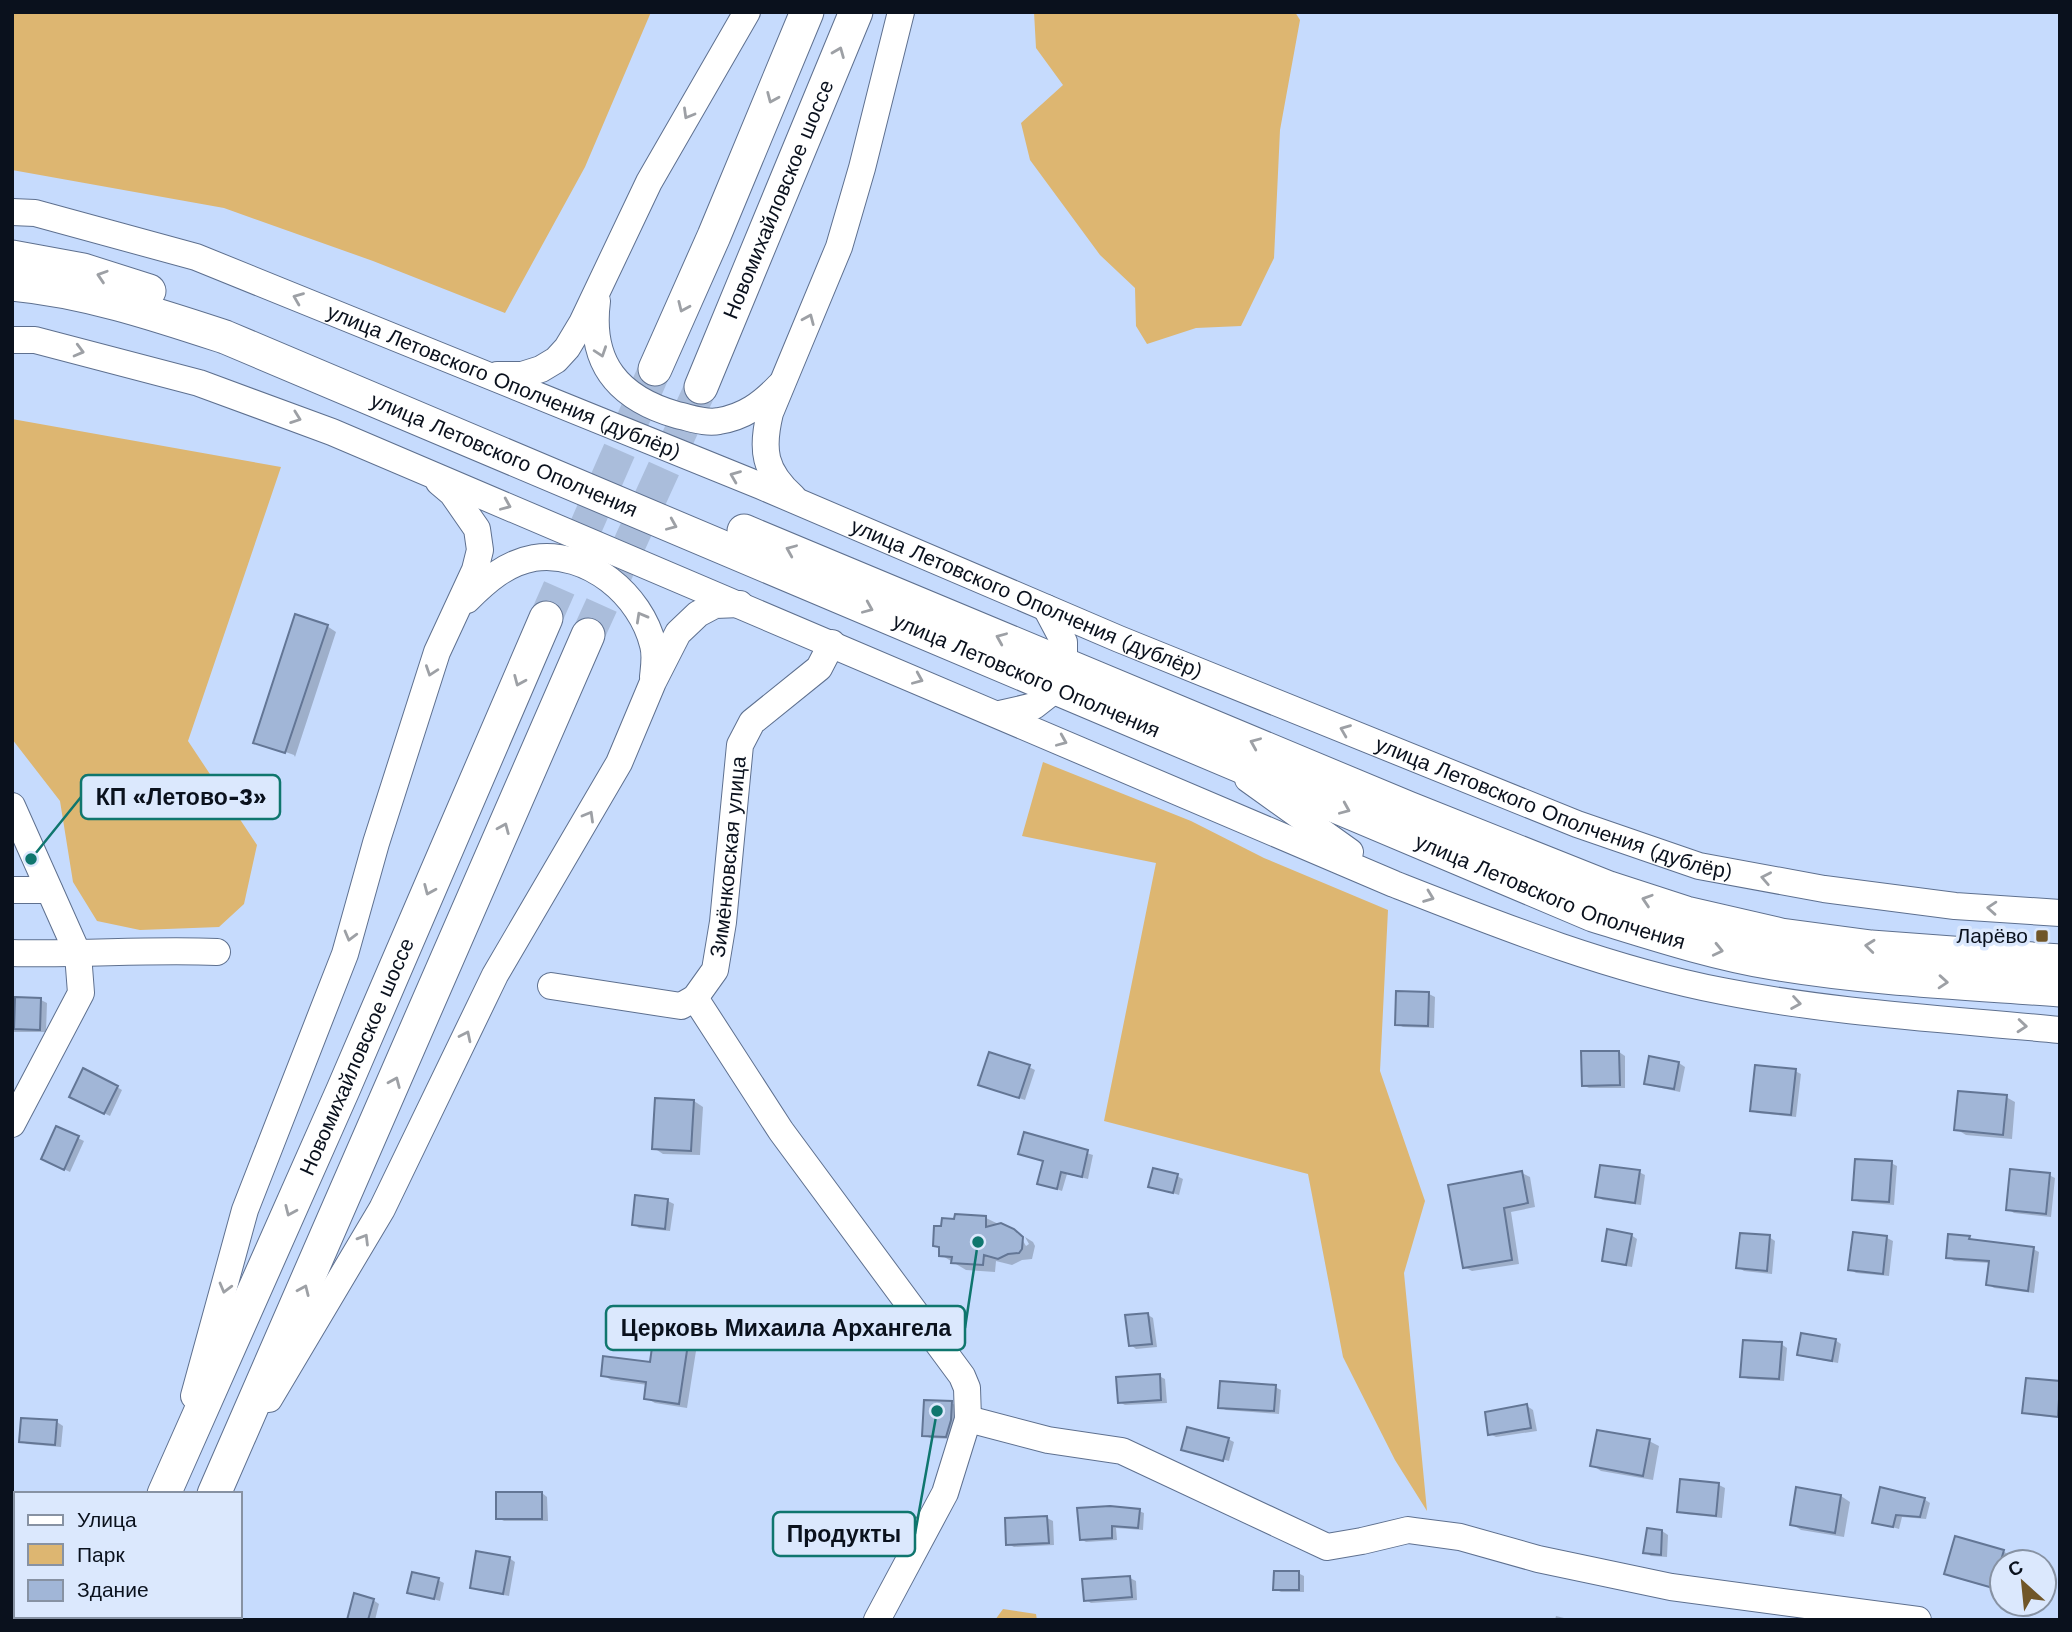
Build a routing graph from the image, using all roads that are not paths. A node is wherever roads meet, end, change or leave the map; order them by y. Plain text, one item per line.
1 (747, 12) edge
2 (807, 12) edge
3 (856, 12) edge
4 (901, 12) edge
5 (24, 212) edge
6 (12, 227) edge
7 (12, 257) edge
8 (12, 284) edge
9 (598, 286) junction
10 (12, 322) edge
11 (24, 340) edge
12 (655, 369) tunnel mouth
13 (478, 371) junction
14 (783, 382) junction
15 (701, 387) tunnel mouth
16 (424, 470) junction
17 (800, 503) junction
18 (742, 605) junction
19 (1046, 608) junction
20 (458, 609) junction
21 (546, 618) tunnel mouth
22 (588, 635) tunnel mouth
23 (832, 643) junction
24 (1060, 676) junction
25 (653, 682) junction
26 (1000, 714) junction
27 (1209, 751) junction
28 (12, 806) edge
29 (1394, 884) junction
30 (12, 890) edge
31 (50, 890) junction
32 (2060, 913) edge
33 (217, 952) dead end
34 (12, 953) edge
35 (78, 954) junction
36 (2060, 961) edge
37 (551, 986) dead end
38 (2060, 990) edge
39 (695, 998) junction
40 (2060, 1030) edge
41 (12, 1124) edge
42 (968, 1419) junction
43 (166, 1489) edge
44 (216, 1491) edge
45 (877, 1620) edge
46 (1918, 1620) edge

1 -> 9 street
2 -> 12 main road
15 -> 3 main road, Новомихайловское шоссе
14 -> 4 street
5 - 6 street
13 -> 5 street, улица Летовского Ополчения (дублёр)
24 -> 7 main road, улица Летовского Ополчения
8 -> 24 main road, улица Летовского Ополчения
9 - 13 street
9 -> 14 street
10 - 11 street
11 -> 16 street
17 -> 13 street, улица Летовского Ополчения (дублёр)
14 - 17 street
16 -> 18 street
16 - 20 street
17 - 19 street, улица Летовского Ополчения (дублёр)
18 - 23 street
18 - 25 street
19 - 24 street
32 -> 19 street, улица Летовского Ополчения (дублёр)
25 -> 20 street
20 -> 43 street
21 -> 43 main road, Новомихайловское шоссе
44 -> 22 main road, Новомихайловское шоссе
23 -> 26 street
23 - 39 street, Зимёнковская улица
24 - 26 street
24 - 27 main road, улица Летовского Ополчения
36 -> 24 main road, улица Летовского Ополчения
44 -> 25 street
26 -> 29 street
27 - 29 street
27 -> 38 main road, улица Летовского Ополчения
28 - 31 street
29 -> 40 street
30 - 31 street
31 - 35 street
33 - 35 street
34 - 35 street
35 - 41 street
37 - 39 street
39 - 42 street
42 - 45 street
42 - 46 street

